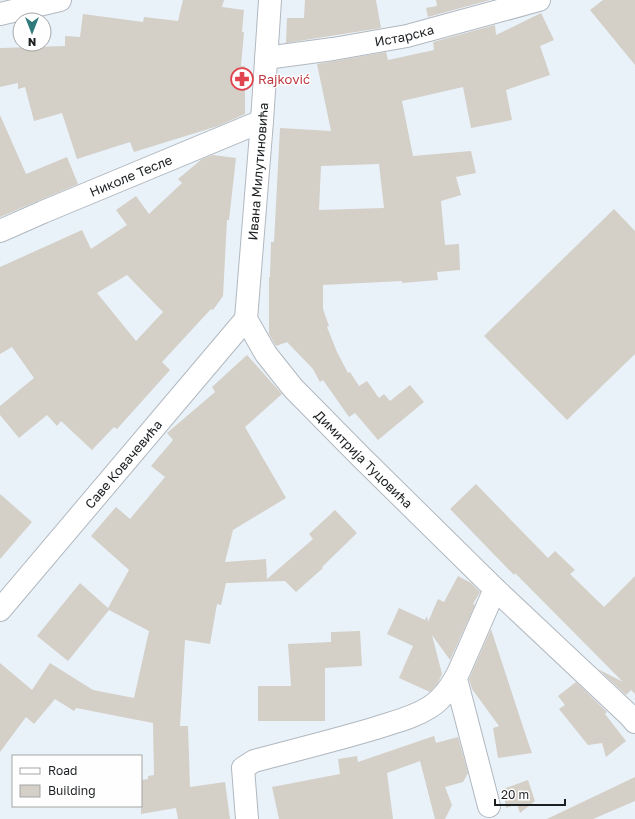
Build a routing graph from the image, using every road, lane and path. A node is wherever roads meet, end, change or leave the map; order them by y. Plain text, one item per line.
1 (60, 0) edge
2 (270, 0) edge
3 (540, 0) edge
4 (0, 14) edge
5 (266, 58) junction
6 (262, 121) junction
7 (0, 231) edge
8 (246, 319) junction
9 (495, 589) junction
10 (0, 610) edge
11 (456, 679) junction
12 (635, 722) edge
13 (489, 806) dead end
14 (247, 819) edge

1 - 4 street
2 - 5 street, Ивана Милутиновића
3 - 5 street, Истарска
5 - 6 street, Ивана Милутиновића
6 - 7 street, Николе Тесле
6 - 8 street, Ивана Милутиновића
8 - 9 street, Димитрија Туцовића
8 - 10 street, Саве Ковачевића
9 - 11 street
9 - 12 street, Димитрија Туцовића
11 - 13 street
11 - 14 street

